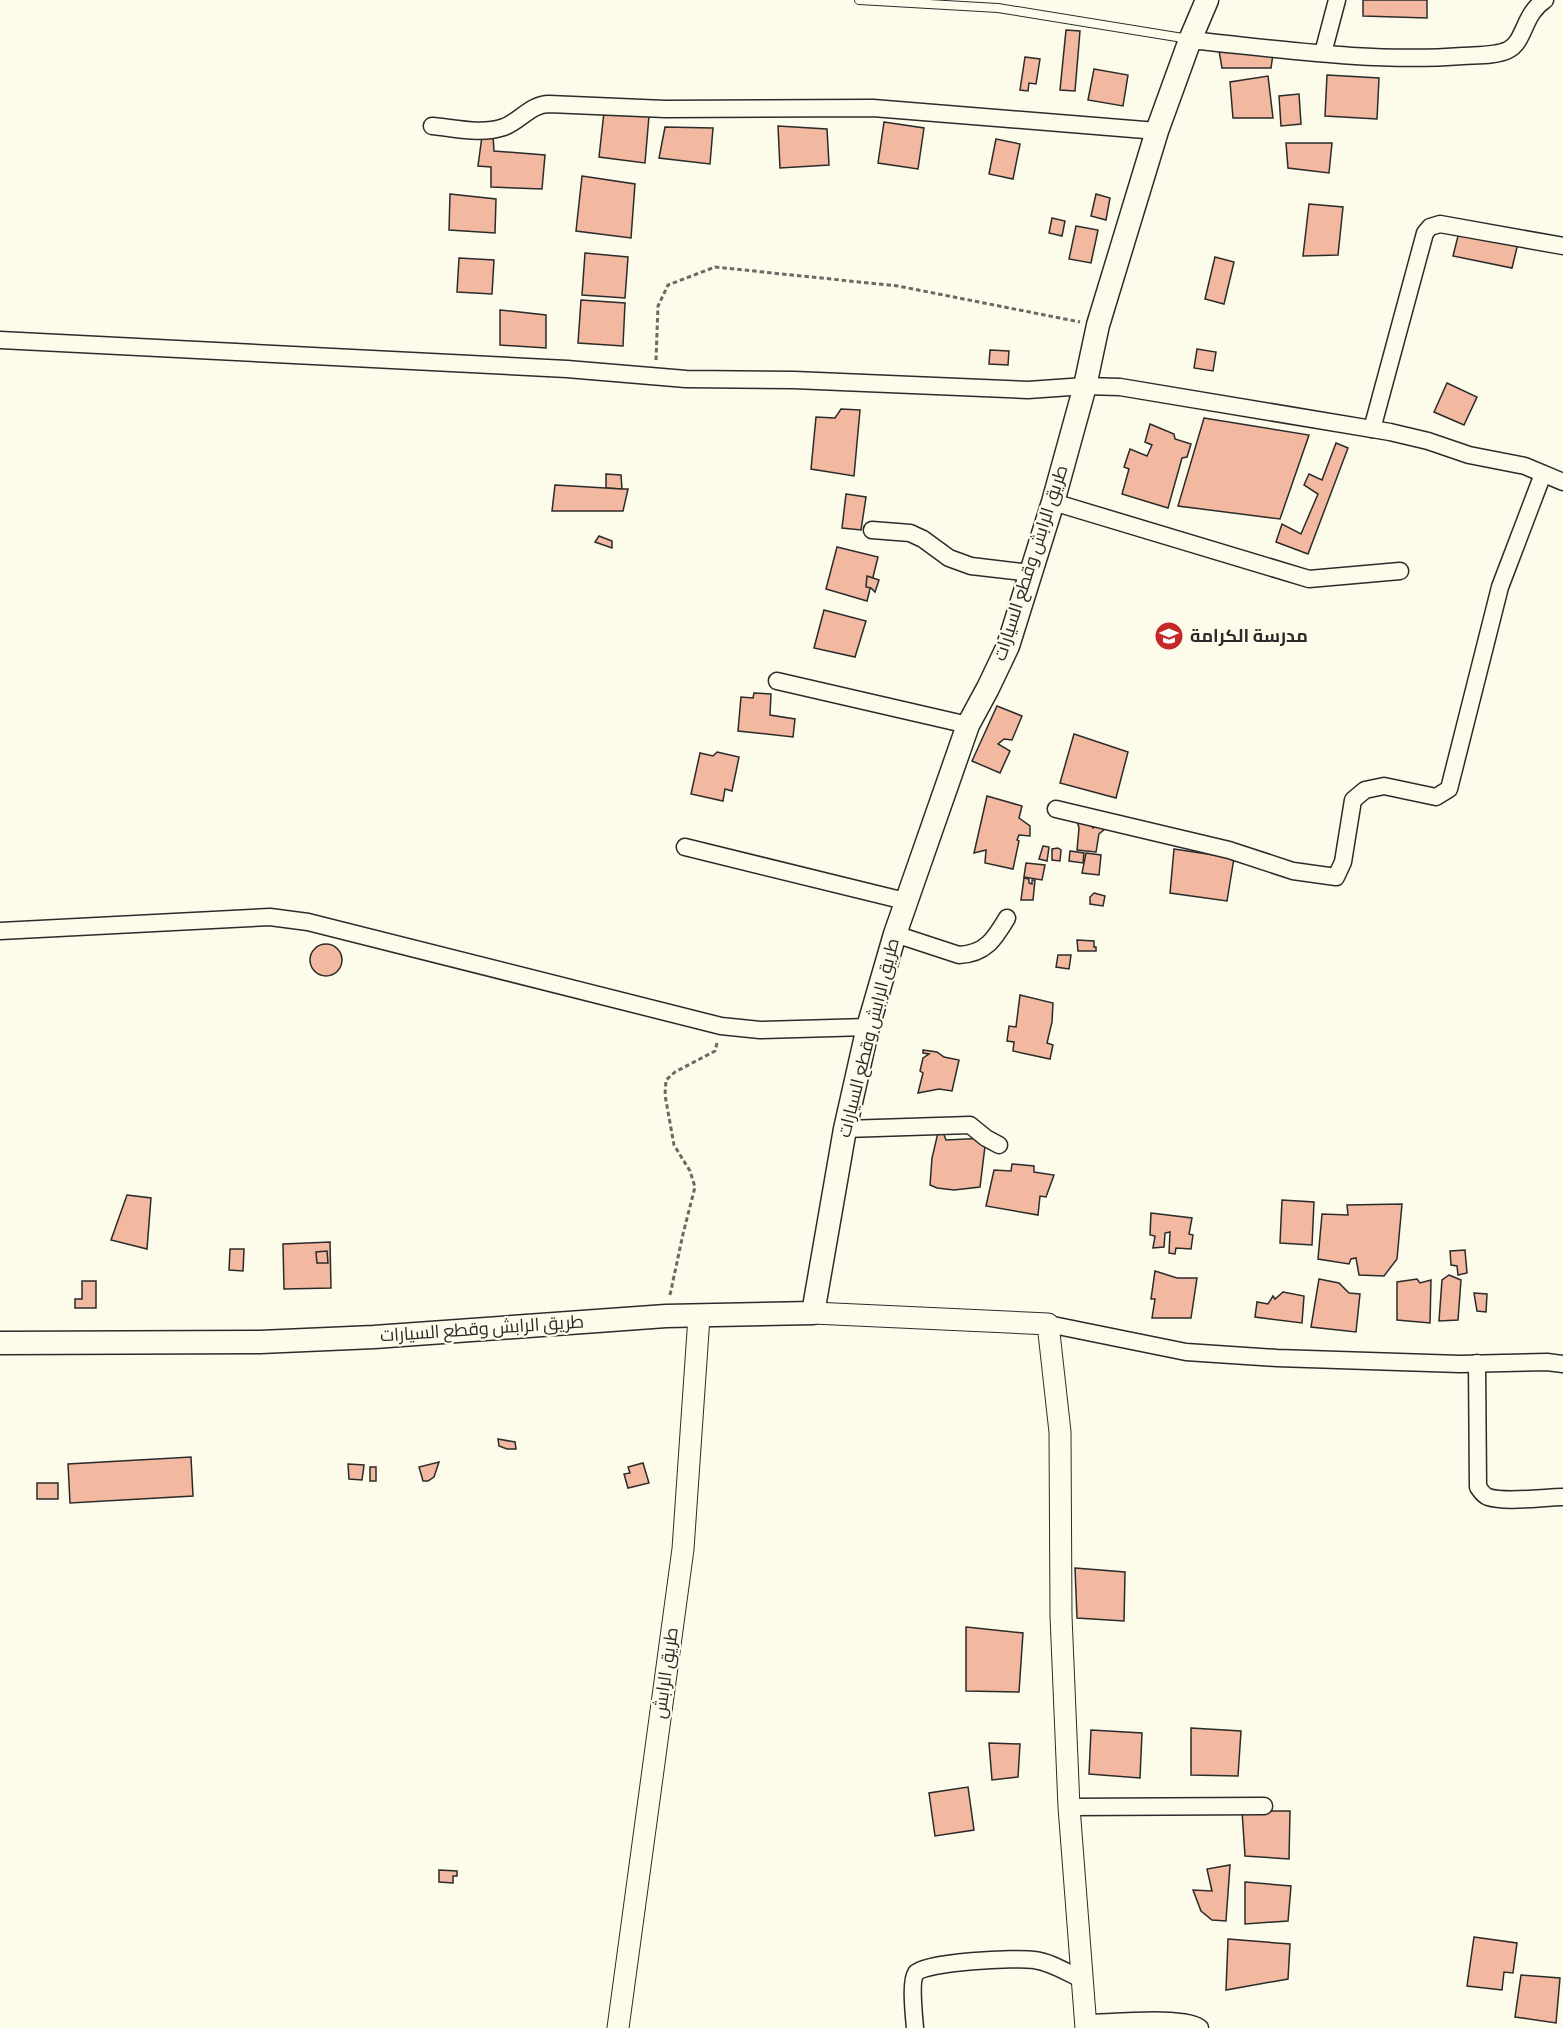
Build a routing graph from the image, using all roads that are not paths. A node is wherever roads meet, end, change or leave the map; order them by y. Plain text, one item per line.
1 (859, 0) edge
2 (1207, 0) edge
3 (1338, 0) edge
4 (1545, 0) edge
5 (1190, 40) junction
6 (1323, 53) junction
7 (432, 126) dead end
8 (1156, 131) junction
9 (1563, 246) edge
10 (0, 340) edge
11 (1085, 386) junction
12 (1372, 429) junction
13 (1543, 474) junction
14 (1563, 482) edge
15 (1053, 502) junction
16 (872, 530) dead end
17 (1400, 571) dead end
18 (1031, 573) junction
19 (777, 681) dead end
20 (968, 725) junction
21 (1056, 809) dead end
22 (685, 847) dead end
23 (905, 902) junction
24 (1007, 918) dead end
25 (0, 931) edge
26 (895, 934) junction
27 (868, 1027) junction
28 (844, 1129) junction
29 (999, 1145) dead end
30 (813, 1312) junction
31 (699, 1317) junction
32 (1048, 1324) junction
33 (0, 1343) edge
34 (1477, 1363) junction
35 (1563, 1364) edge
36 (1563, 1497) edge
37 (1264, 1806) dead end
38 (1069, 1808) junction
39 (1081, 1979) junction
40 (1086, 2026) edge
41 (618, 2028) edge
42 (915, 2028) edge
43 (1200, 2028) edge

1 - 5 lane
2 - 5 main road, طريق الرابش وقطع السيارات
3 - 6 street
4 - 6 street
5 - 6 street
5 - 8 main road, طريق الرابش وقطع السيارات
7 - 8 street
8 - 11 main road, طريق الرابش وقطع السيارات
9 - 12 street
10 - 11 street
11 - 12 street
11 - 15 main road, طريق الرابش وقطع السيارات
12 - 13 street
13 - 14 street
13 - 21 street
15 - 17 street
15 - 18 main road, طريق الرابش وقطع السيارات
16 - 18 street
18 - 20 main road, طريق الرابش وقطع السيارات
19 - 20 street
20 - 23 main road, طريق الرابش وقطع السيارات
22 - 23 street
23 - 26 main road, طريق الرابش وقطع السيارات
24 - 26 street
25 - 27 street
26 - 27 main road, طريق الرابش وقطع السيارات
27 - 28 main road, طريق الرابش وقطع السيارات
28 - 29 street
28 - 30 main road, طريق الرابش وقطع السيارات
30 - 31 main road, طريق الرابش وقطع السيارات
30 - 32 street
31 - 33 main road, طريق الرابش وقطع السيارات
31 - 41 street, طريق الرابش
32 - 34 street
32 - 38 street
34 - 35 street
34 - 36 street
37 - 38 street
38 - 39 street
39 - 40 street
39 - 42 street
40 - 43 street

